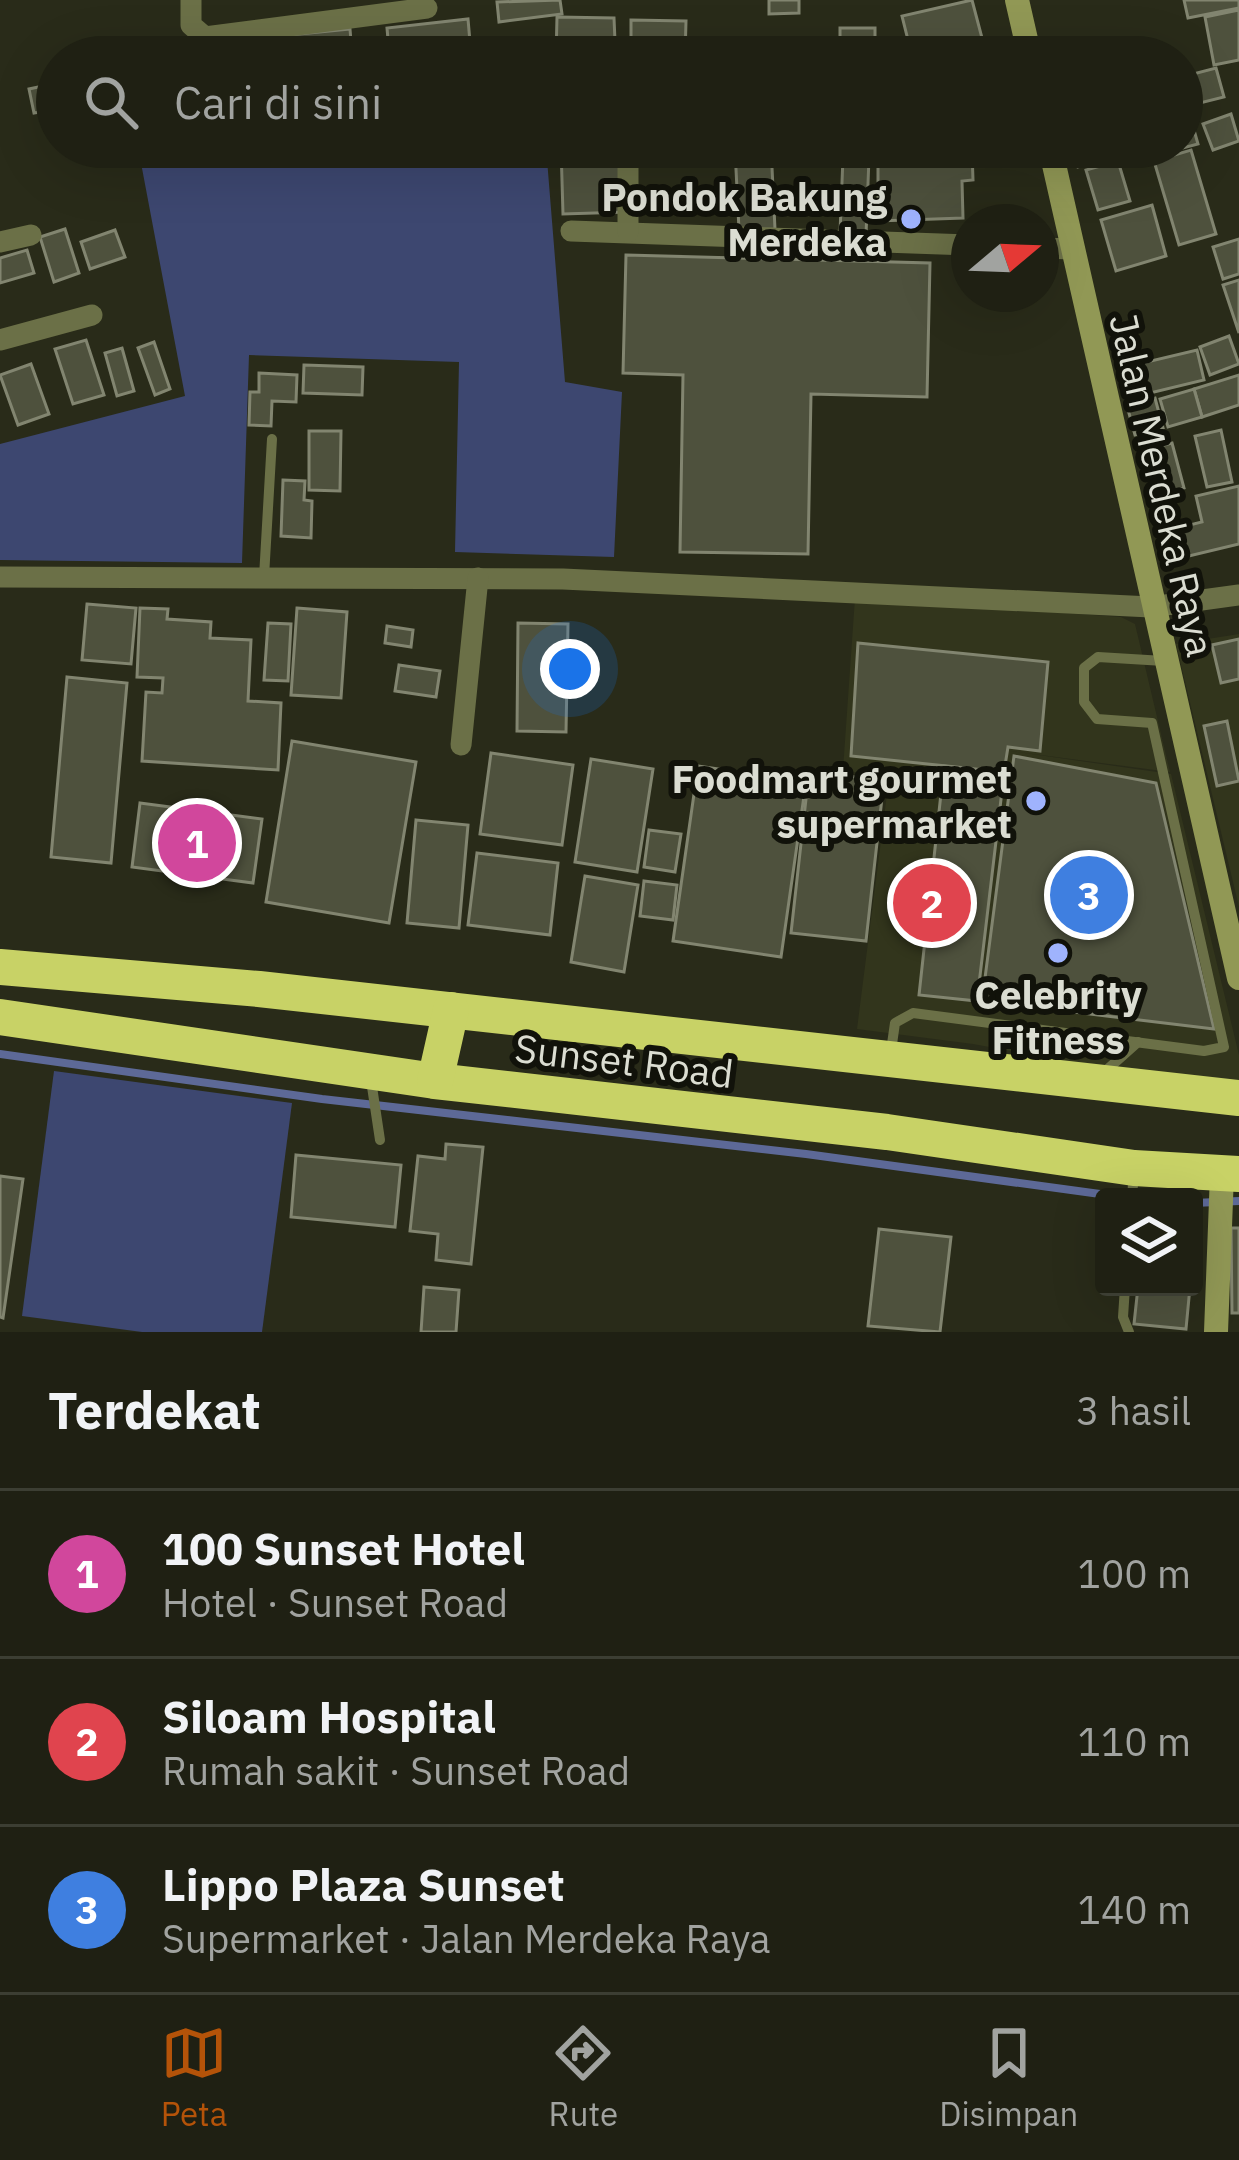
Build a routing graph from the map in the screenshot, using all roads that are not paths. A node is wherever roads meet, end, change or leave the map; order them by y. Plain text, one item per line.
1 (191, 0) edge
2 (1017, 0) edge
3 (427, 8) dead end
4 (204, 36) edge
5 (213, 36) edge
6 (1025, 36) edge
7 (628, 168) edge
8 (1055, 168) edge
9 (572, 231) dead end
10 (628, 232) junction
11 (31, 236) dead end
12 (0, 242) edge
13 (951, 244) edge
14 (1059, 249) edge
15 (1073, 249) junction
16 (92, 315) dead end
17 (0, 340) edge
18 (272, 439) dead end
19 (0, 577) edge
20 (478, 578) junction
21 (264, 580) junction
22 (1239, 595) edge
23 (1151, 607) junction
24 (1164, 661) junction
25 (461, 745) dead end
26 (0, 967) edge
27 (1239, 978) edge
28 (451, 1010) junction
29 (0, 1017) edge
30 (1051, 1030) junction
31 (1138, 1042) junction
32 (890, 1060) junction
33 (370, 1071) junction
34 (1009, 1072) junction
35 (434, 1081) junction
36 (1094, 1082) junction
37 (1239, 1098) edge
38 (380, 1140) dead end
39 (1230, 1174) edge
40 (1133, 1183) edge
41 (1124, 1296) edge
42 (1129, 1332) edge
43 (1216, 1332) edge

1 - 4 street
2 - 6 street
3 - 5 street
7 - 10 street
8 - 15 street, Jalan Merdeka Raya
9 - 10 street
10 - 13 street
11 - 12 street
14 - 15 street
15 - 23 street, Jalan Merdeka Raya
16 - 17 street
18 - 21 lane
19 - 21 street
20 - 21 street
20 - 23 street
20 - 25 street
22 - 23 street
23 - 24 street, Jalan Merdeka Raya
24 - 27 street, Jalan Merdeka Raya
24 - 31 lane
26 - 28 highway, Sunset Road
28 - 32 highway, Sunset Road
28 - 35 highway
29 - 33 highway, Sunset Road
30 - 31 lane
30 - 32 lane
30 - 34 lane
31 - 36 lane
32 - 34 highway, Sunset Road
33 - 35 highway, Sunset Road
33 - 38 lane
34 - 36 highway, Sunset Road
35 - 40 highway, Sunset Road
36 - 37 highway, Sunset Road
39 - 40 highway, Sunset Road
39 - 43 street
41 - 42 lane

